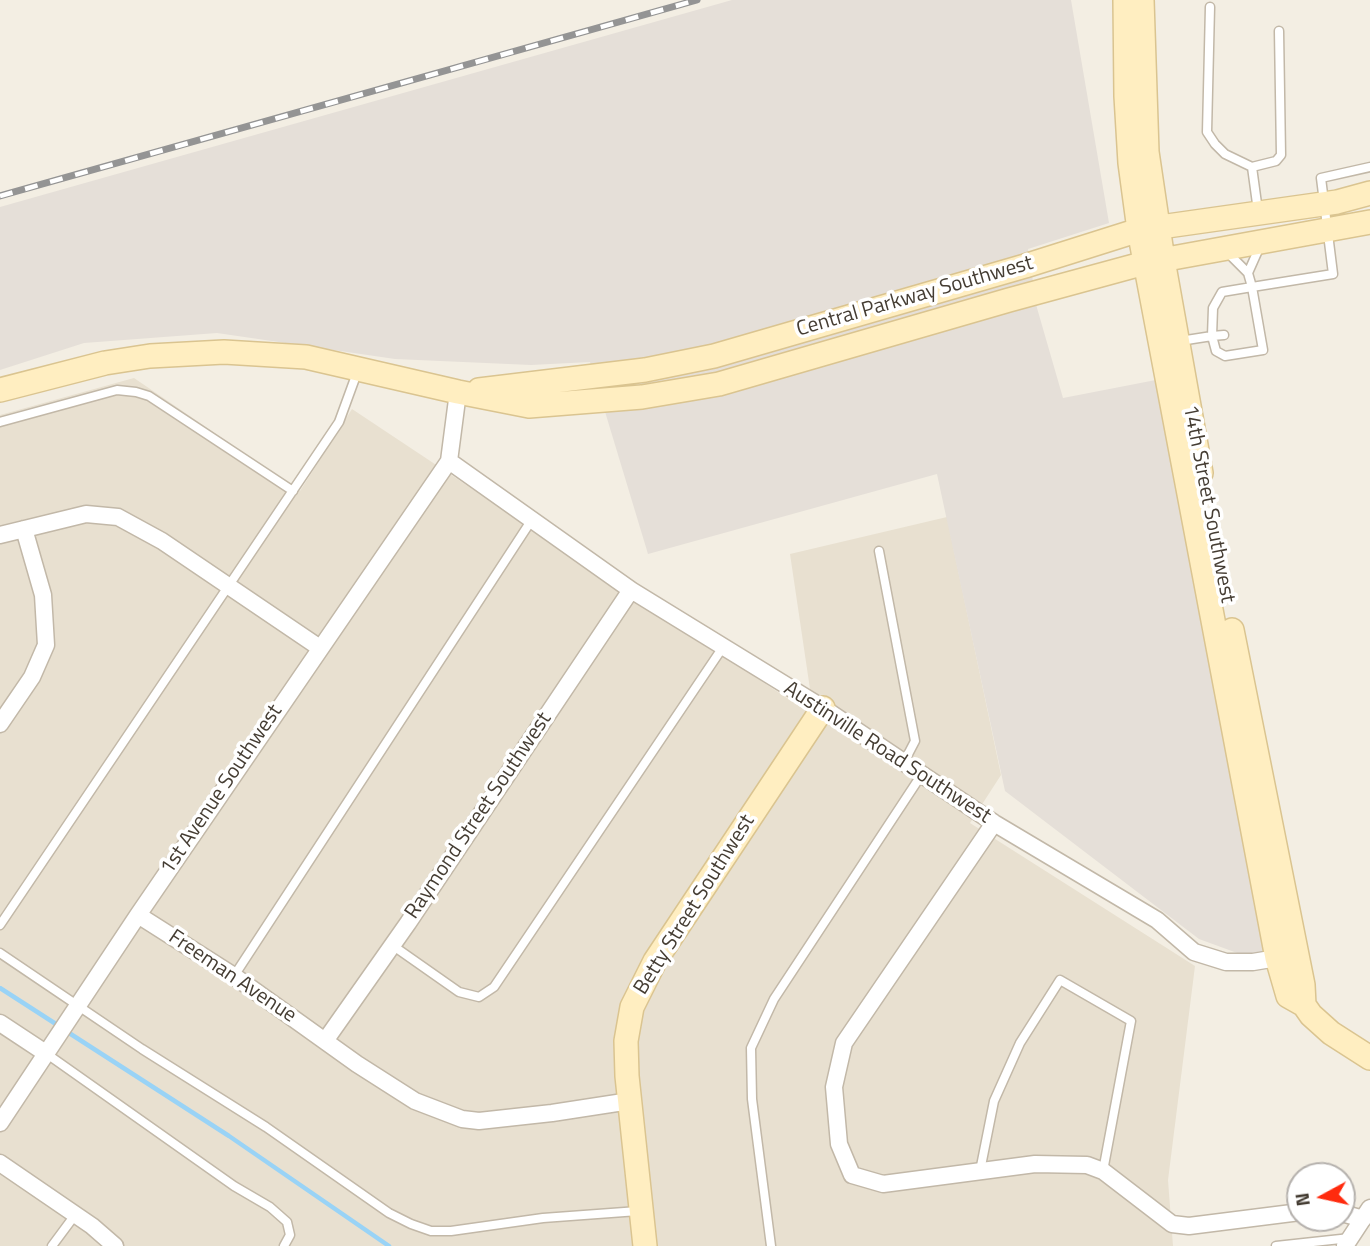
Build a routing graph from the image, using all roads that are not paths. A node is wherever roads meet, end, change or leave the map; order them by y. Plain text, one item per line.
1 (1125, 0) edge
2 (1142, 0) edge
3 (1210, 7) dead end
4 (1279, 31) dead end
5 (1252, 167) junction
6 (1370, 167) edge
7 (1370, 193) edge
8 (1324, 204) junction
9 (1259, 214) junction
10 (1370, 222) edge
11 (1149, 229) junction
12 (1328, 230) junction
13 (1261, 243) junction
14 (1224, 249) junction
15 (1154, 261) junction
16 (1248, 273) junction
17 (1252, 288) junction
18 (1224, 335) dead end
19 (1212, 336) junction
20 (1169, 342) junction
21 (359, 369) junction
22 (0, 390) edge
23 (458, 393) junction
24 (0, 422) edge
25 (449, 461) junction
26 (293, 491) junction
27 (531, 521) junction
28 (24, 529) junction
29 (0, 536) edge
30 (879, 551) dead end
31 (229, 585) junction
32 (631, 590) junction
33 (723, 647) junction
34 (320, 648) junction
35 (823, 708) junction
36 (0, 724) edge
37 (904, 762) junction
38 (922, 774) junction
39 (994, 823) junction
40 (138, 915) junction
41 (0, 925) edge
42 (392, 945) junction
43 (0, 953) edge
44 (1278, 958) junction
45 (234, 976) junction
46 (79, 1005) junction
47 (1304, 1005) junction
48 (0, 1023) edge
49 (325, 1041) junction
50 (47, 1054) junction
51 (1370, 1058) edge
52 (630, 1101) junction
53 (0, 1123) edge
54 (0, 1163) edge
55 (980, 1171) junction
56 (1103, 1171) junction
57 (640, 1211) junction
58 (1286, 1214) edge
59 (1366, 1214) edge
60 (75, 1215) junction
61 (1348, 1242) edge
62 (52, 1246) edge
63 (114, 1246) edge
64 (284, 1246) edge
65 (645, 1246) edge
66 (771, 1246) edge
67 (1276, 1246) edge

1 - 11 street, 14th Street Southwest
2 - 11 street, 14th Street Southwest
3 - 5 lane
4 - 5 lane
5 - 9 lane
6 - 8 lane
7 - 8 street, Central Parkway Southwest
8 - 9 street, Central Parkway Southwest
8 - 12 lane
9 - 11 street, Central Parkway Southwest
10 - 12 street, Central Parkway Southwest
11 - 15 street, 14th Street Southwest
11 - 23 street, Central Parkway Southwest
12 - 13 street, Central Parkway Southwest
12 - 17 lane
13 - 14 street, Central Parkway Southwest
13 - 16 lane
14 - 15 street, Central Parkway Southwest
14 - 16 lane
15 - 20 street, 14th Street Southwest
15 - 23 street, Central Parkway Southwest
16 - 17 lane
17 - 19 lane
17 - 19 lane
18 - 19 lane
19 - 20 lane
20 - 44 street, 14th Street Southwest
20 - 47 street, 14th Street Southwest
21 - 22 street, Central Parkway Southwest
21 - 23 street, Central Parkway Southwest
21 - 26 lane
23 - 25 street
24 - 26 lane
25 - 27 street, Austinville Road Southwest
25 - 34 street, 1st Avenue Southwest
26 - 31 lane
27 - 32 street, Austinville Road Southwest
27 - 45 lane
28 - 29 street
28 - 31 street
28 - 36 street
30 - 37 lane
31 - 34 street
31 - 41 lane
32 - 33 street, Austinville Road Southwest
32 - 42 street, Raymond Street Southwest
33 - 35 street, Austinville Road Southwest
33 - 42 lane
34 - 40 street, 1st Avenue Southwest
35 - 37 street, Austinville Road Southwest
35 - 52 street, Betty Street Southwest
37 - 38 street, Austinville Road Southwest
38 - 39 street, Austinville Road Southwest
38 - 66 lane
39 - 44 street, Austinville Road Southwest
39 - 55 street
40 - 45 street, Freeman Avenue
40 - 46 street, 1st Avenue Southwest
42 - 49 street, Raymond Street Southwest
43 - 46 lane
44 - 47 street
45 - 49 street, Freeman Avenue
46 - 50 street, 1st Avenue Southwest
46 - 57 lane
47 - 51 street
48 - 50 street
49 - 52 street, Freeman Avenue
50 - 53 street, 1st Avenue Southwest
50 - 64 lane
52 - 57 street, Betty Street Southwest
54 - 60 street
55 - 56 street
55 - 56 lane
56 - 58 street
57 - 65 street, Betty Street Southwest
59 - 61 street
60 - 62 lane
60 - 63 street
61 - 67 lane

